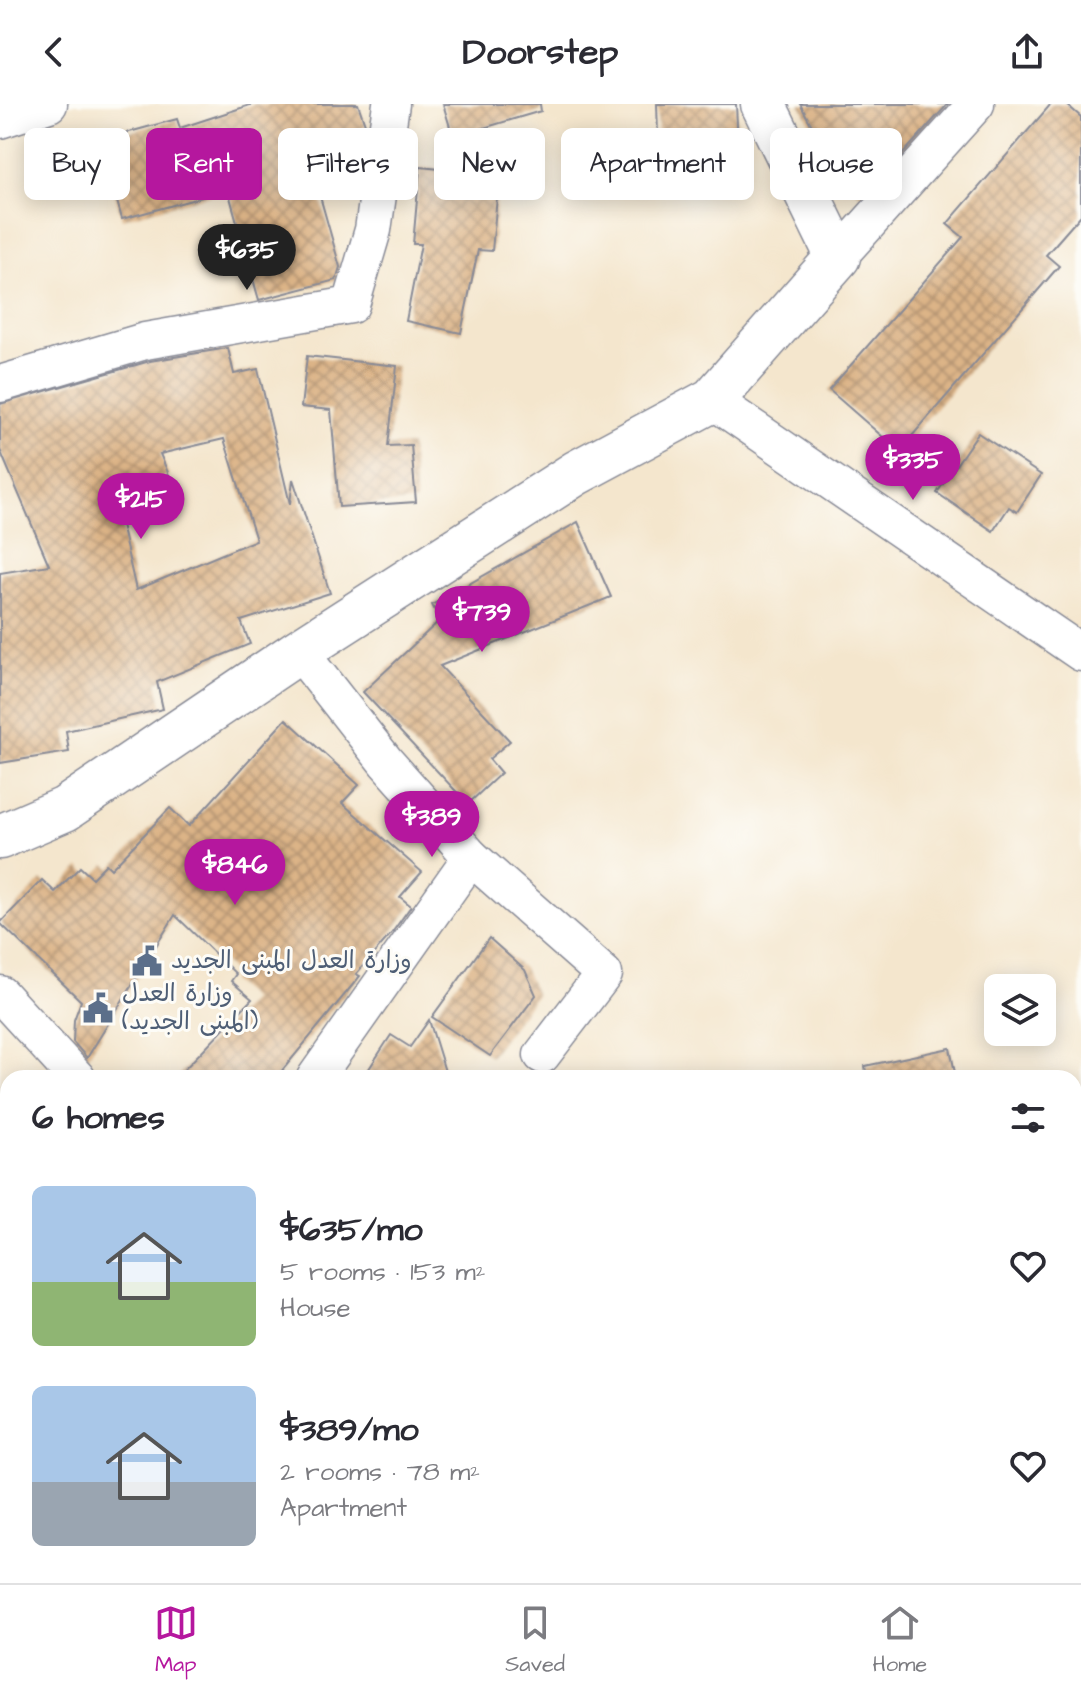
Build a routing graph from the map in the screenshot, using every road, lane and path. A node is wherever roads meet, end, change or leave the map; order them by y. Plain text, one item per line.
1 (49, 104) edge
2 (391, 104) edge
3 (763, 104) edge
4 (976, 104) edge
5 (0, 120) edge
6 (838, 257) junction
7 (0, 384) edge
8 (712, 400) junction
9 (299, 651) junction
10 (1081, 653) edge
11 (0, 837) edge
12 (471, 857) junction
13 (0, 994) edge
14 (542, 1055) dead end
15 (70, 1070) edge
16 (321, 1070) edge

1 - 5 street
2 - 7 street
3 - 6 street
4 - 6 street
6 - 8 street
8 - 9 street
8 - 10 street
9 - 11 street
9 - 12 street
12 - 14 street
12 - 16 street
13 - 15 street

